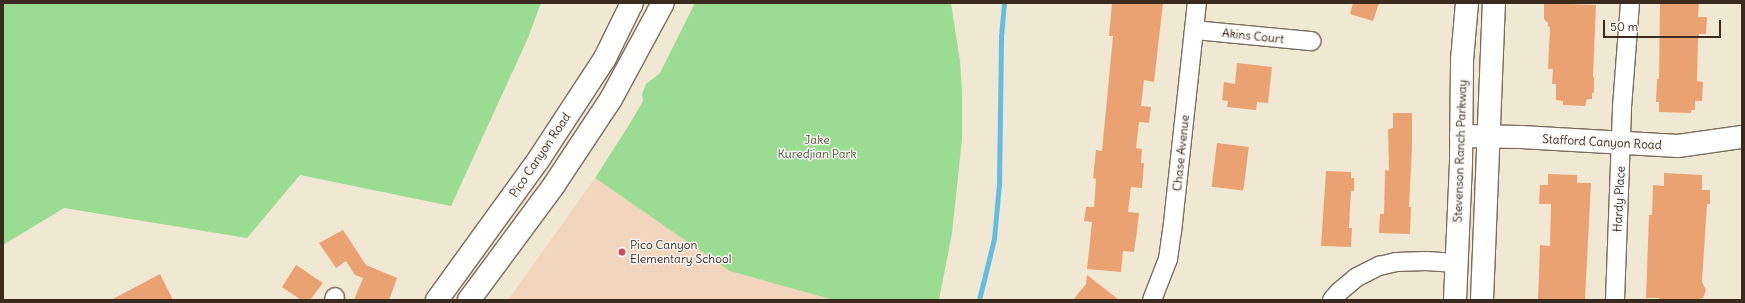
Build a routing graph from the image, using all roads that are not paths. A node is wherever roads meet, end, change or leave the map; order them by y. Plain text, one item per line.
1 (632, 3) edge
2 (663, 3) edge
3 (1197, 3) edge
4 (1467, 3) edge
5 (1494, 3) edge
6 (1630, 3) edge
7 (1194, 30) junction
8 (1311, 42) dead end
9 (1461, 136) junction
10 (1489, 136) junction
11 (1742, 137) edge
12 (1621, 143) junction
13 (1456, 263) junction
14 (437, 300) edge
15 (469, 300) edge
16 (1152, 300) edge
17 (1332, 300) edge
18 (1455, 300) edge
19 (1482, 300) edge
20 (1615, 300) edge

1 - 14 main road, Pico Canyon Road
2 - 15 main road
3 - 7 street, Chase Avenue
4 - 9 main road, Stevenson Ranch Parkway
5 - 10 main road
6 - 12 street, Hardy Place
7 - 8 street, Akins Court
7 - 16 street, Chase Avenue
9 - 10 main road, Stafford Canyon Road
9 - 13 main road, Stevenson Ranch Parkway
10 - 12 main road, Stafford Canyon Road
10 - 19 main road
11 - 12 main road, Stafford Canyon Road
12 - 20 street, Hardy Place
13 - 17 street
13 - 18 main road, Stevenson Ranch Parkway

